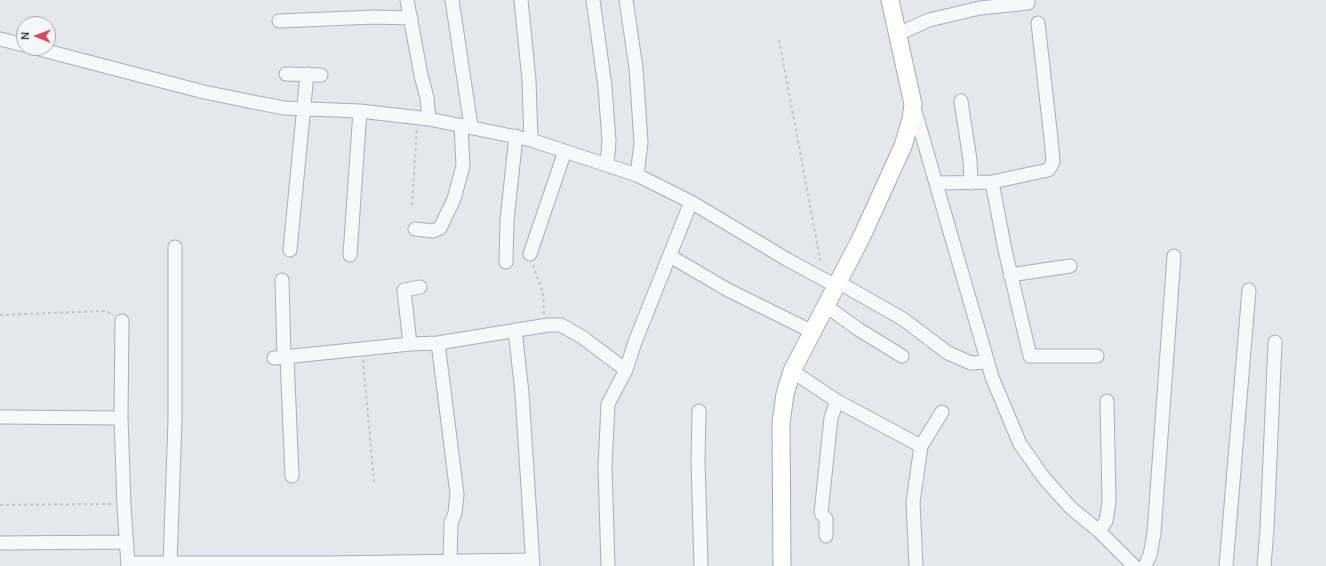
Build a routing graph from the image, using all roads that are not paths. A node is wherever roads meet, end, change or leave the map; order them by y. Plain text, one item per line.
1 (407, 0) edge
2 (452, 0) edge
3 (521, 0) edge
4 (592, 0) edge
5 (626, 0) edge
6 (890, 0) edge
7 (1028, 3) dead end
8 (411, 18) junction
9 (279, 21) dead end
10 (1038, 23) dead end
11 (898, 34) junction
12 (0, 39) edge
13 (16, 43) edge
14 (56, 53) edge
15 (286, 74) dead end
16 (308, 74) junction
17 (321, 75) dead end
18 (961, 101) dead end
19 (913, 104) junction
20 (305, 109) junction
21 (360, 111) junction
22 (424, 118) junction
23 (466, 125) junction
24 (516, 136) junction
25 (531, 140) junction
26 (565, 151) junction
27 (607, 165) junction
28 (637, 175) junction
29 (992, 182) junction
30 (937, 183) junction
31 (971, 183) junction
32 (691, 202) junction
33 (415, 229) dead end
34 (175, 247) dead end
35 (290, 250) dead end
36 (530, 254) road end
37 (350, 255) dead end
38 (670, 256) junction
39 (1174, 256) dead end
40 (506, 262) dead end
41 (1070, 266) dead end
42 (1010, 275) junction
43 (282, 280) dead end
44 (837, 284) junction
45 (420, 287) dead end
46 (1249, 290) dead end
47 (826, 306) junction
48 (122, 321) road end
49 (515, 330) junction
50 (813, 332) junction
51 (1275, 342) dead end
52 (438, 343) junction
53 (410, 344) junction
54 (902, 356) dead end
55 (1097, 356) dead end
56 (282, 357) junction
57 (987, 362) junction
58 (626, 370) junction
59 (792, 371) junction
60 (837, 401) junction
61 (1107, 402) dead end
62 (700, 411) dead end
63 (942, 412) dead end
64 (0, 417) edge
65 (121, 418) junction
66 (921, 446) junction
67 (292, 476) dead end
68 (1099, 531) junction
69 (826, 536) dead end
70 (126, 542) junction
71 (0, 544) edge
72 (450, 561) junction
73 (533, 563) edge
74 (128, 564) edge
75 (170, 564) junction
76 (608, 566) edge
77 (700, 566) edge
78 (782, 566) edge
79 (916, 566) edge
80 (1134, 566) edge
81 (1145, 566) edge
82 (1226, 566) edge
83 (1264, 566) edge

1 - 8 street
2 - 23 street
3 - 25 street
4 - 27 street
5 - 28 street
6 - 11 main road
7 - 11 street
8 - 9 street
8 - 22 street
10 - 29 street
11 - 19 main road
12 - 13 street
14 - 20 street
15 - 16 street
16 - 17 street
16 - 20 street
18 - 31 street
19 - 30 street
19 - 44 main road
20 - 21 street
20 - 35 street
21 - 22 street
21 - 37 street
22 - 23 street
23 - 24 street
23 - 33 street
24 - 25 street
24 - 40 street
25 - 26 street
26 - 27 street
26 - 36 street
27 - 28 street
28 - 32 street
29 - 31 street
29 - 42 street
30 - 31 street
30 - 57 street
32 - 38 street
32 - 44 street
34 - 75 street
38 - 50 street
38 - 58 street
39 - 81 street
41 - 42 street
42 - 55 street
43 - 56 street
44 - 47 main road
44 - 57 street
45 - 53 street
46 - 82 street
47 - 50 main road
47 - 54 street
48 - 65 street
49 - 52 street
49 - 58 street
49 - 73 street
50 - 59 main road
51 - 83 street
52 - 53 street
52 - 72 street
53 - 56 street
56 - 67 street
57 - 68 street
58 - 76 street
59 - 60 street
59 - 78 main road
60 - 66 street
60 - 69 street
61 - 68 street
62 - 77 street
63 - 66 street
64 - 65 street
65 - 70 street
66 - 79 street
68 - 80 street
70 - 71 street
70 - 74 street
72 - 73 street
72 - 75 street
74 - 75 street

